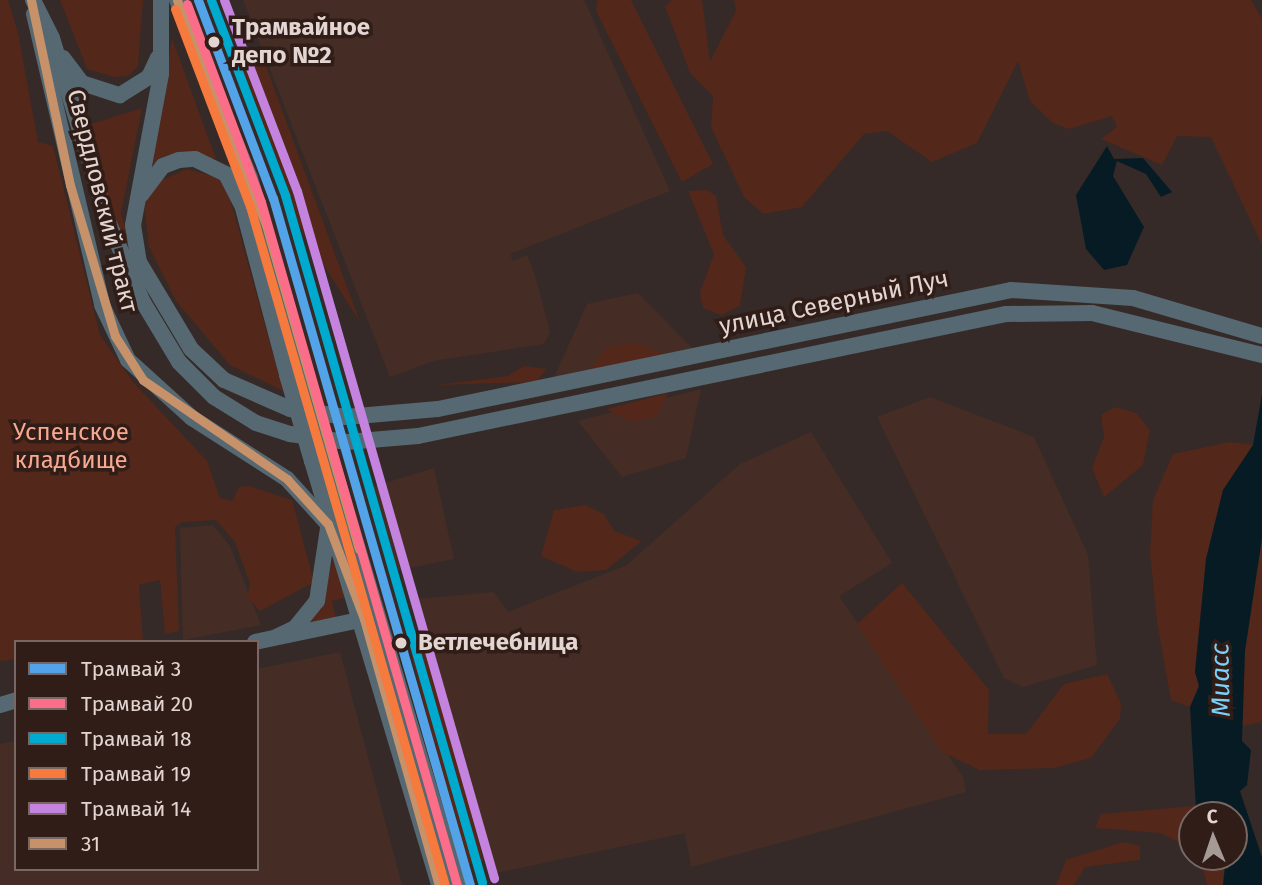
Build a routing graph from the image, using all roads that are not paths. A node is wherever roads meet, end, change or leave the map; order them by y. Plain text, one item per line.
1 (32, 0) edge
2 (161, 0) edge
3 (177, 0) edge
4 (165, 31) junction
5 (52, 38) junction
6 (133, 225) junction
7 (1262, 336) edge
8 (1262, 355) edge
9 (328, 524) junction
10 (372, 617) junction
11 (276, 637) junction
12 (259, 641) edge
13 (439, 885) edge
14 (458, 885) edge

1 - 5 main road
1 - 9 main road, Свердловский тракт
2 - 4 main road
3 - 10 main road, Свердловский тракт, bridge
4 - 5 main road, Свердловский тракт
4 - 6 main road
5 - 8 main road, улица Северный Луч
6 - 7 main road, улица Северный Луч
6 - 9 main road, Свердловский тракт, bridge
9 - 10 main road, Свердловский тракт
9 - 11 main road
10 - 11 main road
10 - 13 main road, Свердловский тракт
10 - 14 main road, Свердловский тракт
11 - 12 main road

